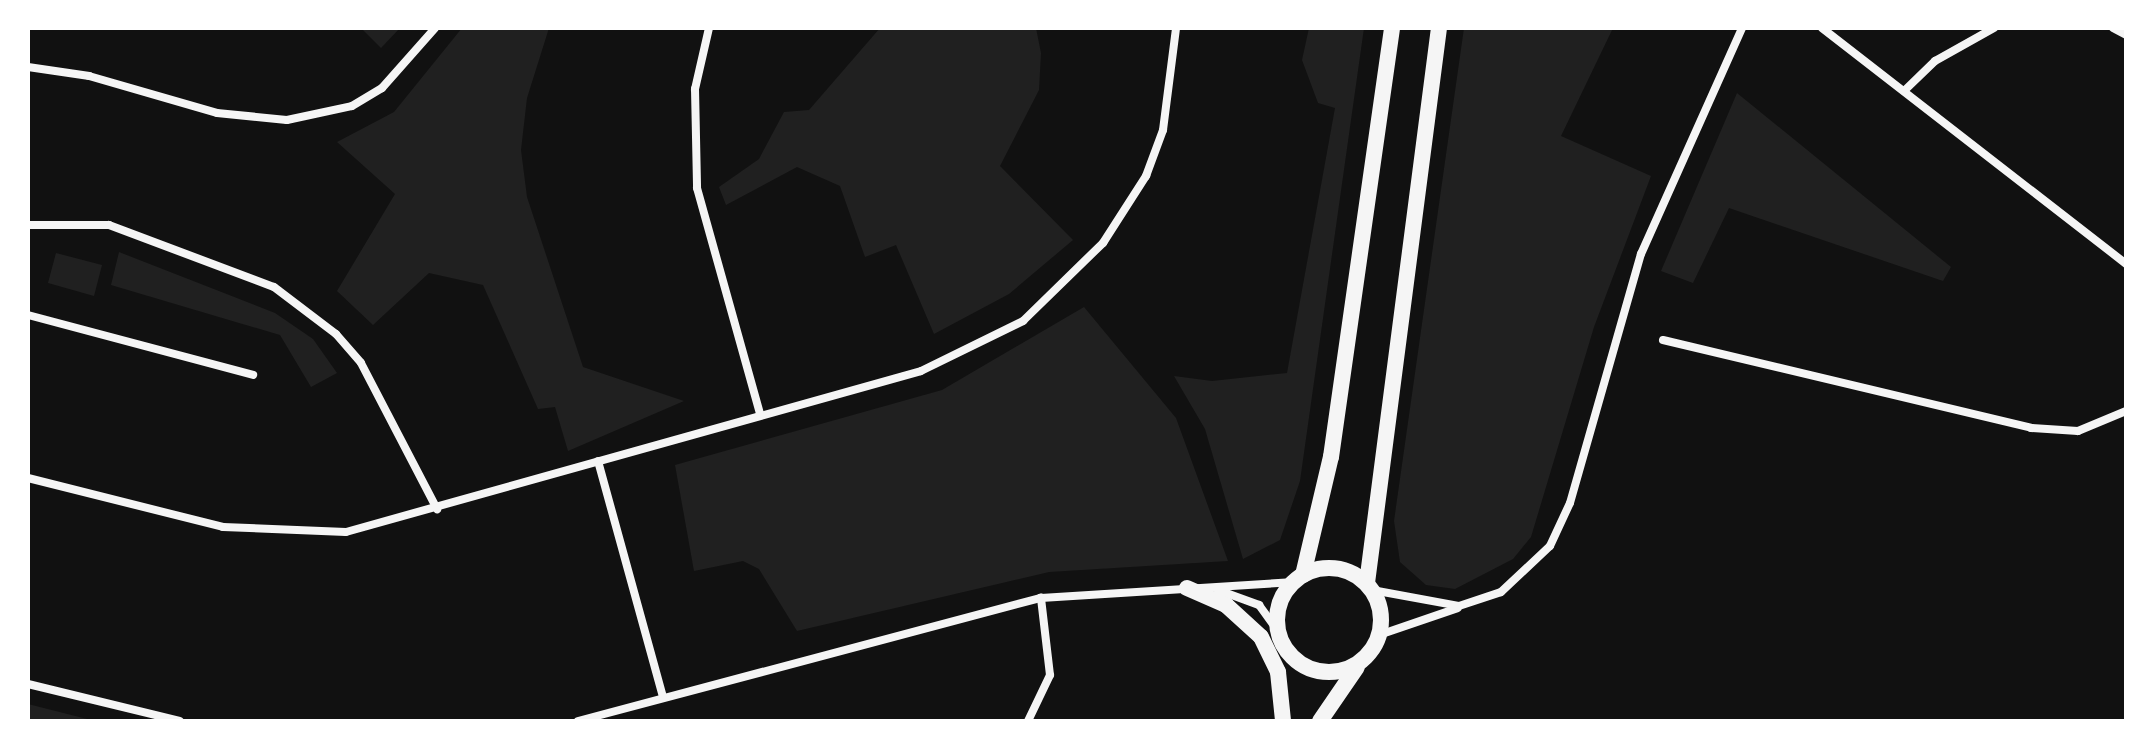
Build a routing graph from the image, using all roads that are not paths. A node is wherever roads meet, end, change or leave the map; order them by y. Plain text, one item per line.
1 (435, 28) edge
2 (709, 28) edge
3 (1176, 28) edge
4 (1392, 28) edge
5 (1439, 28) edge
6 (1742, 28) edge
7 (1822, 28) edge
8 (1994, 28) edge
9 (2113, 28) edge
10 (2126, 35) edge
11 (28, 67) edge
12 (1904, 91) junction
13 (28, 225) edge
14 (2126, 264) edge
15 (28, 315) edge
16 (1663, 340) dead end
17 (253, 375) dead end
18 (2126, 411) edge
19 (760, 413) junction
20 (598, 461) junction
21 (28, 478) edge
22 (437, 509) junction
23 (1298, 578) junction
24 (1370, 587) junction
25 (1187, 588) junction
26 (1209, 588) junction
27 (1041, 598) junction
28 (1470, 603) junction
29 (1279, 633) junction
30 (1379, 635) junction
31 (1286, 649) junction
32 (1368, 655) junction
33 (28, 684) edge
34 (663, 697) junction
35 (1283, 720) edge
36 (180, 721) edge
37 (578, 721) edge
38 (1028, 721) edge
39 (1320, 721) edge

1 - 11 street
2 - 19 street
3 - 19 street
4 - 23 main road
5 - 24 main road
6 - 28 street
7 - 12 street
8 - 12 street
9 - 10 street
12 - 14 street
13 - 22 street
15 - 17 street
16 - 18 street
19 - 20 street
20 - 22 street
20 - 34 street
21 - 22 street
23 - 24 main road
23 - 26 street
23 - 29 main road
24 - 28 street
24 - 30 main road
25 - 26 street
25 - 27 street
25 - 35 main road
26 - 29 street
27 - 34 street
27 - 38 street
28 - 30 street
29 - 31 main road
30 - 32 main road
31 - 32 main road
31 - 35 main road
32 - 39 main road
33 - 36 street
34 - 37 street

